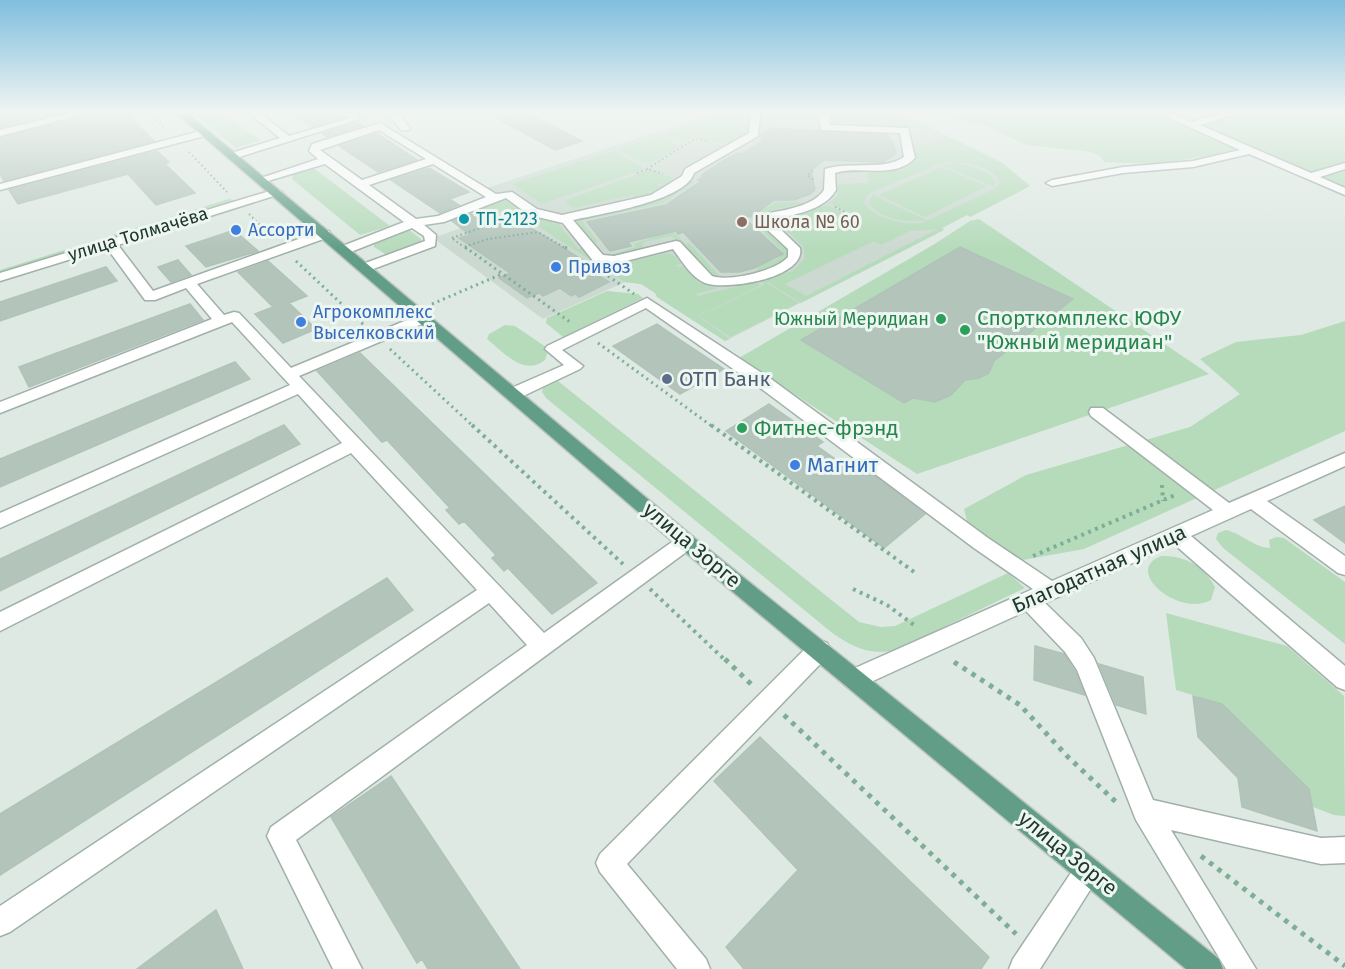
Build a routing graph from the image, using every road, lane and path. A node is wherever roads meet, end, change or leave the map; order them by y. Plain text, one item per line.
1 (108, 158) edge
2 (194, 158) edge
3 (235, 158) edge
4 (431, 158) edge
5 (709, 158) edge
6 (910, 158) edge
7 (1217, 158) edge
8 (1265, 158) edge
9 (326, 160) joint
10 (434, 160) junction
11 (645, 163) dead end
12 (650, 166) dead end
13 (1345, 166) edge
14 (1310, 177) junction
15 (1052, 183) dead end
16 (361, 184) junction
17 (268, 185) junction
18 (0, 187) edge
19 (1345, 192) edge
20 (495, 198) junction
21 (235, 199) junction
22 (827, 203) dead end
23 (515, 216) dead end
24 (853, 216) dead end
25 (561, 219) junction
26 (413, 223) junction
27 (325, 234) junction
28 (110, 243) junction
29 (464, 247) junction
30 (283, 249) junction
31 (344, 249) junction
32 (578, 256) dead end
33 (0, 266) edge
34 (365, 268) junction
35 (503, 274) junction
36 (608, 276) dead end
37 (0, 277) edge
38 (189, 283) junction
39 (647, 302) junction
40 (419, 314) junction
41 (221, 321) junction
42 (584, 332) junction
43 (378, 338) junction
44 (295, 380) junction
45 (513, 394) junction
46 (0, 408) edge
47 (1097, 412) dead end
48 (354, 444) junction
49 (1345, 459) edge
50 (1195, 486) junction
51 (1252, 500) junction
52 (1227, 511) junction
53 (0, 521) edge
54 (1175, 534) junction
55 (686, 542) junction
56 (1013, 565) junction
57 (1345, 567) edge
58 (917, 574) dead end
59 (637, 577) junction
60 (852, 589) dead end
61 (491, 591) junction
62 (1040, 596) junction
63 (0, 622) edge
64 (914, 625) dead end
65 (542, 646) junction
66 (819, 650) junction
67 (954, 662) dead end
68 (854, 679) junction
69 (1345, 680) edge
70 (769, 701) junction
71 (1133, 808) junction
72 (1345, 850) edge
73 (1195, 853) dead end
74 (1088, 870) junction
75 (0, 922) edge
76 (1028, 960) edge
77 (1345, 966) edge
78 (348, 969) edge
79 (696, 969) edge
80 (1209, 969) edge
81 (1242, 969) edge

1 - 18 street
2 - 21 path
3 - 17 main road, улица Зорге
4 - 10 street
5 - 25 street
6 - 25 street
7 - 15 street
8 - 14 street
9 - 16 street
9 - 17 street, улица Толмачёва
10 - 16 street
10 - 20 street
11 - 12 path
13 - 14 street
14 - 19 street
16 - 26 street
17 - 21 street, улица Толмачёва
17 - 27 main road, улица Зорге
20 - 25 street
20 - 26 street
21 - 28 street, улица Толмачёва
21 - 30 path
21 - 33 street, улица Толмачёва
22 - 24 path
23 - 29 path
26 - 31 street
26 - 34 street
27 - 30 street
27 - 31 main road, улица Зорге
28 - 37 street, улица Толмачёва
28 - 38 street
29 - 32 path
29 - 35 path
30 - 38 street
30 - 43 path
31 - 34 main road, улица Зорге
34 - 40 main road, улица Зорге
35 - 40 path
35 - 42 path
36 - 39 path
38 - 41 street
39 - 42 street
39 - 56 street
40 - 43 street
40 - 45 main road, улица Зорге
41 - 44 street
41 - 46 street
42 - 45 street
42 - 58 path
43 - 44 street
43 - 59 path
44 - 48 street
44 - 53 street
45 - 55 main road, улица Зорге
47 - 50 street
48 - 61 street
48 - 63 street
49 - 51 street, Благодатная улица
50 - 52 street
50 - 56 path
51 - 52 street, Благодатная улица
51 - 57 street
52 - 54 street, Благодатная улица
54 - 62 street, Благодатная улица
54 - 69 street
55 - 59 street
55 - 66 main road, улица Зорге
56 - 62 street
59 - 65 street
59 - 70 path
60 - 64 path
61 - 65 street
61 - 75 street
62 - 68 street, Благодатная улица
62 - 71 street
65 - 78 street
66 - 68 main road, улица Зорге
66 - 70 street
67 - 71 path
68 - 74 main road, улица Зорге
70 - 76 path
70 - 79 street
71 - 72 street
71 - 81 street
73 - 77 path
74 - 76 street
74 - 80 main road, улица Зорге

